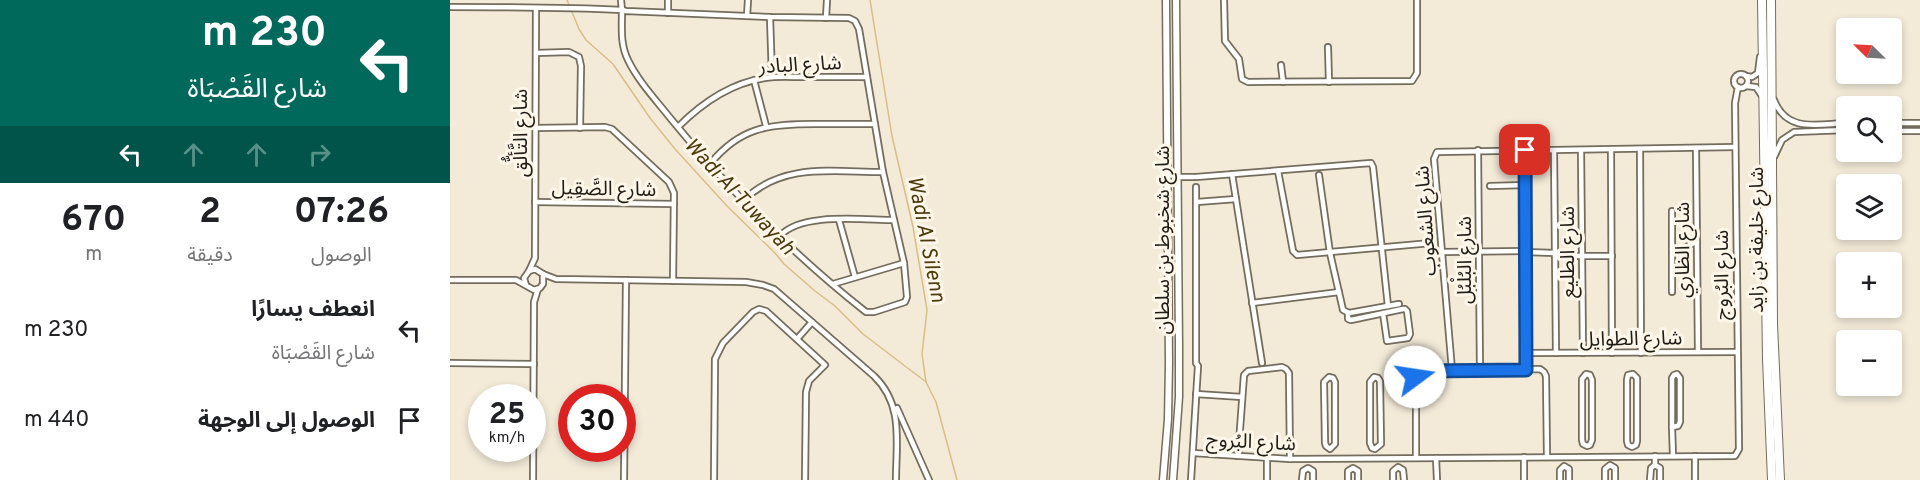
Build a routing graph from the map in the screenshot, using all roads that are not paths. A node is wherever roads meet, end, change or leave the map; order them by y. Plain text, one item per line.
1 (516, 0) edge
2 (621, 0) edge
3 (668, 0) edge
4 (748, 0) edge
5 (827, 0) edge
6 (1166, 0) edge
7 (1176, 0) edge
8 (1224, 0) edge
9 (1417, 0) edge
10 (1762, 0) edge
11 (1771, 0) edge
12 (450, 7) edge
13 (516, 7) junction
14 (536, 8) junction
15 (622, 10) junction
16 (668, 14) junction
17 (747, 16) junction
18 (770, 17) junction
19 (826, 18) junction
20 (1762, 37) junction
21 (1328, 47) dead end
22 (536, 53) junction
23 (1281, 65) dead end
24 (1746, 76) junction
25 (772, 77) junction
26 (867, 77) junction
27 (754, 80) junction
28 (1283, 82) junction
29 (1329, 82) junction
30 (1742, 87) junction
31 (1771, 93) junction
32 (1762, 98) junction
33 (1836, 123) edge
34 (1902, 123) edge
35 (1920, 123) edge
36 (875, 124) junction
37 (766, 126) junction
38 (678, 127) junction
39 (535, 128) junction
40 (580, 128) junction
41 (1836, 130) edge
42 (1902, 130) edge
43 (1920, 131) edge
44 (1735, 147) junction
45 (1696, 148) junction
46 (1640, 149) junction
47 (1478, 150) junction
48 (1525, 150) junction
49 (1554, 150) junction
50 (1581, 150) junction
51 (1611, 150) junction
52 (1772, 163) junction
53 (710, 164) junction
54 (883, 171) junction
55 (1278, 171) junction
56 (1232, 174) junction
57 (1319, 175) dead end
58 (1178, 177) junction
59 (1525, 185) junction
60 (1490, 186) dead end
61 (1196, 187) dead end
62 (1236, 199) junction
63 (744, 201) junction
64 (535, 202) junction
65 (1197, 202) junction
66 (674, 204) junction
67 (1672, 211) dead end
68 (839, 220) junction
69 (894, 220) junction
70 (780, 236) junction
71 (1697, 242) junction
72 (1431, 243) dead end
73 (1381, 248) junction
74 (1672, 249) junction
75 (1442, 252) junction
76 (1479, 252) junction
77 (1525, 252) junction
78 (1330, 253) junction
79 (1555, 254) junction
80 (1582, 256) junction
81 (1612, 256) junction
82 (535, 258) junction
83 (904, 263) junction
84 (528, 272) junction
85 (542, 273) junction
86 (855, 277) junction
87 (556, 279) junction
88 (450, 280) edge
89 (512, 280) junction
90 (626, 280) junction
91 (673, 281) junction
92 (833, 284) junction
93 (527, 286) junction
94 (540, 287) junction
95 (1339, 292) junction
96 (1672, 292) dead end
97 (534, 302) junction
98 (1252, 303) junction
99 (1399, 304) dead end
100 (1388, 306) junction
101 (1348, 313) junction
102 (1383, 313) junction
103 (812, 322) junction
104 (796, 339) junction
105 (1698, 352) junction
106 (1737, 352) junction
107 (1526, 353) junction
108 (1556, 353) junction
109 (1583, 353) junction
110 (1612, 353) junction
111 (1641, 353) junction
112 (450, 363) edge
113 (1262, 363) dead end
114 (534, 364) junction
115 (1452, 370) junction
116 (1480, 370) junction
117 (1526, 370) junction
118 (1196, 394) junction
119 (1242, 397) junction
120 (892, 401) junction
121 (1627, 416) junction
122 (1637, 416) junction
123 (1370, 417) junction
124 (1380, 417) junction
125 (1582, 417) junction
126 (1592, 417) junction
127 (1324, 419) junction
128 (1335, 419) junction
129 (1672, 427) junction
130 (909, 435) junction
131 (897, 436) junction
132 (1587, 446) junction
133 (1632, 447) junction
134 (1330, 448) junction
135 (1375, 449) junction
136 (1193, 453) junction
137 (1238, 456) junction
138 (1547, 456) junction
139 (1564, 456) junction
140 (1587, 456) junction
141 (1610, 456) junction
142 (1633, 456) junction
143 (1655, 456) junction
144 (1672, 456) junction
145 (1695, 456) junction
146 (1524, 457) junction
147 (1267, 458) junction
148 (1307, 458) junction
149 (1330, 458) junction
150 (1353, 458) junction
151 (1376, 458) junction
152 (1398, 458) junction
153 (1416, 458) junction
154 (1436, 458) junction
155 (1290, 459) junction
156 (1610, 465) junction
157 (1655, 465) junction
158 (1564, 466) junction
159 (1398, 467) junction
160 (1308, 468) junction
161 (1353, 468) junction
162 (533, 480) edge
163 (624, 480) edge
164 (714, 480) edge
165 (805, 480) edge
166 (896, 480) edge
167 (929, 480) edge
168 (1163, 480) edge
169 (1173, 480) edge
170 (1191, 480) edge
171 (1267, 480) edge
172 (1302, 480) edge
173 (1313, 480) edge
174 (1348, 480) edge
175 (1358, 480) edge
176 (1393, 480) edge
177 (1404, 480) edge
178 (1437, 480) edge
179 (1524, 480) edge
180 (1560, 480) edge
181 (1569, 480) edge
182 (1605, 480) edge
183 (1615, 480) edge
184 (1650, 480) edge
185 (1660, 480) edge
186 (1695, 480) edge
187 (1772, 480) edge
188 (1780, 480) edge

1 - 13 street
2 - 15 street
3 - 16 street
4 - 17 street
5 - 19 street
6 - 168 main road, شارع شخبوط بن سلطان
7 - 58 main road, شارع شخبوط بن سلطان
8 - 28 street
9 - 29 street
10 - 20 highway, شارع خليفة بن زايد
11 - 31 highway, شارع خليفة بن زايد
12 - 13 street
13 - 14 street
14 - 15 street
14 - 22 street, شارع التَّألُّق
15 - 16 street
15 - 38 street
16 - 17 street
17 - 18 street
18 - 19 street
18 - 25 street
19 - 26 street
20 - 24 street
20 - 32 highway, شارع خليفة بن زايد
21 - 29 street
22 - 39 street, شارع التَّألُّق
22 - 40 street
23 - 28 street
24 - 30 street
24 - 30 street
25 - 26 street, شارع البادر
25 - 27 street, شارع البادر
26 - 36 street
27 - 37 street
27 - 38 street, شارع البادر
28 - 29 street
30 - 32 street
30 - 44 street, شارع البُروج
31 - 33 street
31 - 52 highway, شارع خليفة بن زايد
32 - 187 highway, شارع خليفة بن زايد
34 - 35 street
36 - 37 street
36 - 54 street
37 - 53 street
38 - 53 street
39 - 40 street
39 - 64 street, شارع التَّألُّق
40 - 66 street
41 - 52 street
42 - 43 street
44 - 45 street, شارع الشعوب
44 - 106 street, شارع البُروج
45 - 46 street, شارع الشعوب
45 - 71 street, شارع الظاري
46 - 51 street, شارع الشعوب
46 - 111 street
47 - 48 street, شارع الشعوب
47 - 75 street, شارع الشعوب
47 - 76 street, شارع البُلْبُل
48 - 49 street, شارع الشعوب
48 - 59 street
49 - 50 street, شارع الشعوب
49 - 79 street
50 - 51 street, شارع الشعوب
50 - 80 street, شارع الطليع
51 - 81 street
52 - 188 highway, شارع خليفة بن زايد
53 - 63 street
54 - 63 street
54 - 69 street
55 - 56 street
55 - 73 street
55 - 78 street
56 - 58 street
56 - 62 street
57 - 78 street
58 - 169 main road, شارع شخبوط بن سلطان
59 - 60 street
59 - 77 street
61 - 65 street
62 - 65 street
62 - 98 street
63 - 70 street
64 - 66 street, شارع الصَّقِيل
64 - 82 street, شارع التَّألُّق
65 - 118 street
66 - 91 street
67 - 74 street
68 - 69 street
68 - 70 street
68 - 86 street
69 - 83 street
70 - 92 street
71 - 74 street
71 - 105 street, شارع الظاري
72 - 73 street
73 - 78 street
73 - 100 street
74 - 96 street
75 - 76 street
75 - 115 street, شارع الشعوب
76 - 77 street
76 - 116 street, شارع البُلْبُل
77 - 79 street
77 - 107 street
78 - 95 street
79 - 80 street
79 - 108 street
80 - 81 street
80 - 109 street, شارع الطليع
81 - 110 street
82 - 84 street, شارع التَّألُّق
82 - 85 street, شارع التَّألُّق
83 - 86 street
83 - 92 street
84 - 85 street
84 - 89 street
84 - 93 street
85 - 87 street
85 - 94 street
86 - 92 street
87 - 90 street
87 - 94 street
88 - 89 street
89 - 93 street
90 - 91 street
90 - 163 street
91 - 103 street
93 - 94 street
93 - 97 street
94 - 97 street
95 - 98 street
95 - 101 street
97 - 114 street
98 - 113 street
99 - 100 street
100 - 101 street
101 - 102 street
102 - 102 street
103 - 104 street
103 - 120 street
104 - 164 street
104 - 165 street
105 - 106 street, شارع الطوايل
105 - 111 street, شارع الطوايل
106 - 145 street, شارع البُروج
107 - 108 street, شارع الطوايل
107 - 117 street
108 - 109 street, شارع الطوايل
109 - 110 street, شارع الطوايل
110 - 111 street, شارع الطوايل
112 - 114 street
114 - 162 street
115 - 116 street
115 - 153 street
116 - 117 street
117 - 138 street
118 - 119 street
118 - 136 street
119 - 137 street
119 - 155 street
120 - 130 street
120 - 131 street
121 - 122 street
121 - 122 street
121 - 133 street
122 - 133 street
123 - 124 street
123 - 124 street
123 - 135 street
124 - 135 street
125 - 126 street
125 - 126 street
125 - 132 street
126 - 132 street
127 - 128 street
127 - 128 street, شارع البُروج
127 - 134 street, شارع البُروج
128 - 134 street, شارع البُروج
129 - 129 street
129 - 144 street
130 - 131 street
130 - 167 street
131 - 166 street
132 - 140 street
133 - 142 street
134 - 149 street, شارع البُروج
135 - 151 street
136 - 137 street, شارع البُروج
136 - 170 street
137 - 147 street, شارع البُروج
138 - 139 street, شارع البُروج
138 - 146 street, شارع البُروج
139 - 140 street, شارع البُروج
139 - 158 street
140 - 141 street, شارع البُروج
141 - 142 street, شارع البُروج
141 - 156 street
142 - 143 street, شارع البُروج
143 - 144 street, شارع البُروج
143 - 157 street
144 - 145 street, شارع البُروج
145 - 186 street
146 - 154 street, شارع البُروج
146 - 179 street
147 - 155 street, شارع البُروج
147 - 171 street
148 - 149 street, شارع البُروج
148 - 155 street, شارع البُروج
148 - 160 street, شارع البُروج
149 - 150 street, شارع البُروج
150 - 151 street, شارع البُروج
150 - 161 street
151 - 152 street, شارع البُروج
152 - 153 street, شارع البُروج
152 - 159 street
153 - 154 street, شارع البُروج
154 - 178 street
156 - 182 street
156 - 183 street
157 - 184 street
157 - 185 street
158 - 180 street
158 - 181 street
159 - 176 street
159 - 177 street
160 - 172 street, شارع البُروج
160 - 173 street, شارع البُروج
161 - 174 street
161 - 175 street

